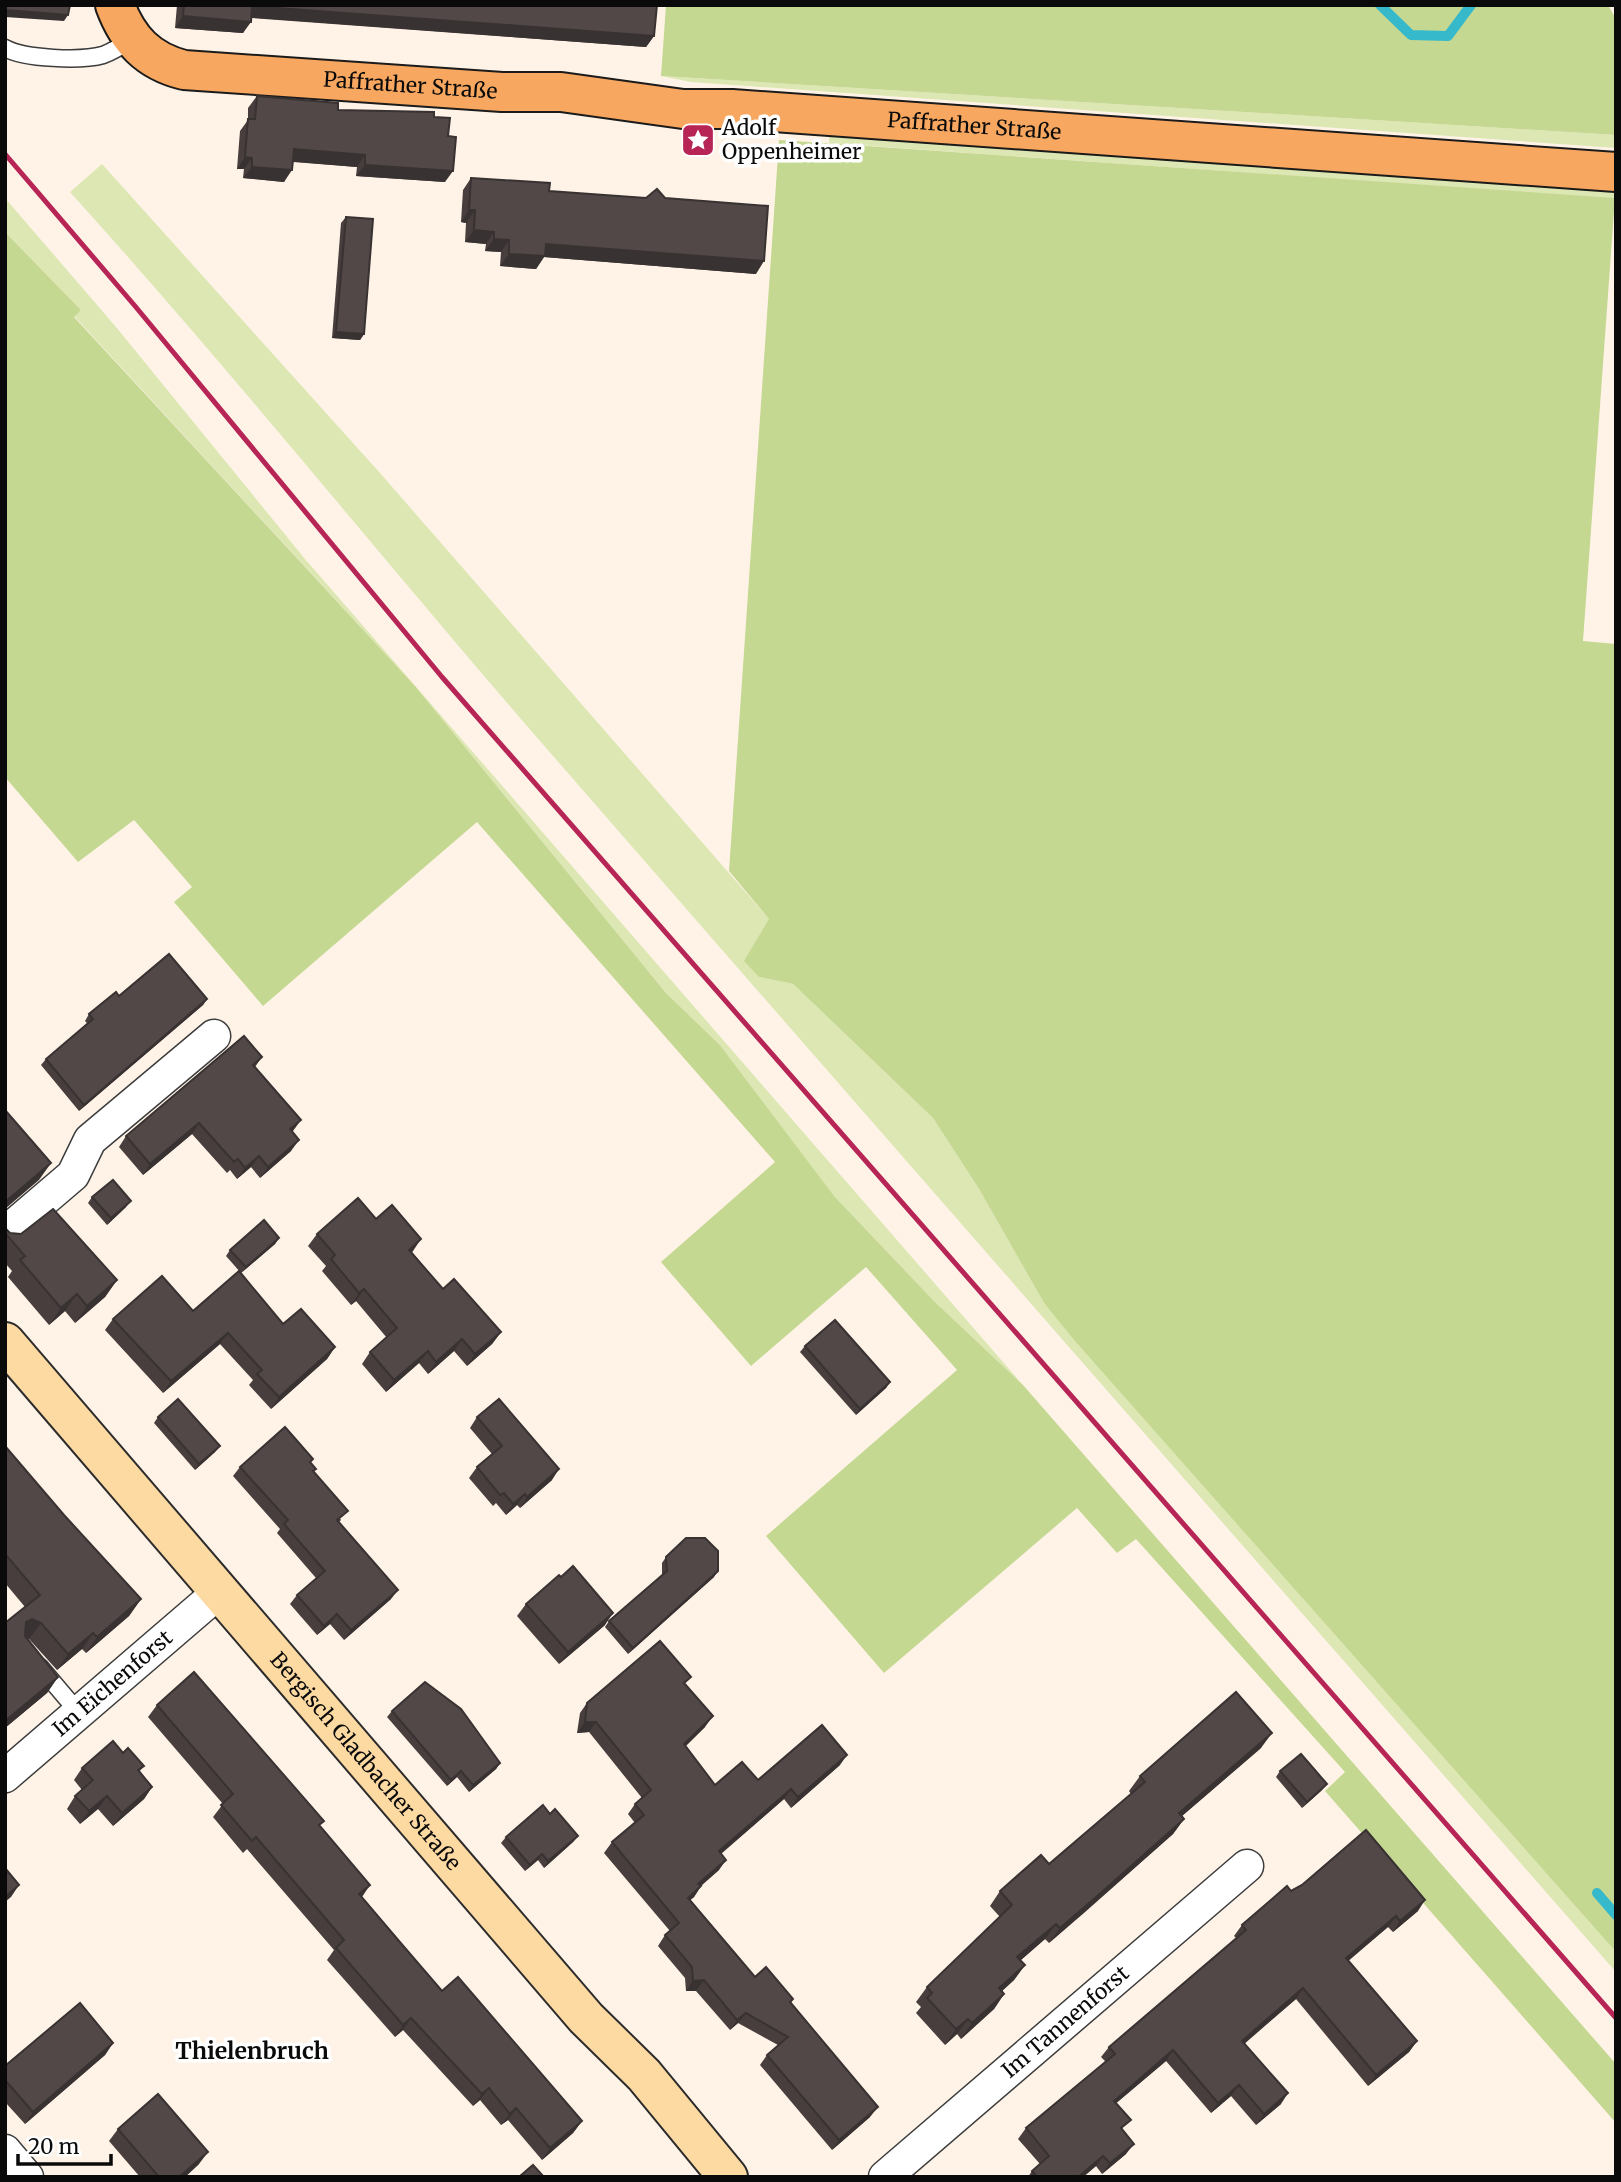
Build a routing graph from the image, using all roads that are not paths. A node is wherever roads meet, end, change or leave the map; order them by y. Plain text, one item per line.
1 (115, 5) edge
2 (132, 39) junction
3 (5, 48) edge
4 (1616, 172) edge
5 (214, 1036) dead end
6 (5, 1233) edge
7 (5, 1342) edge
8 (219, 1592) junction
9 (30, 1655) edge
10 (79, 1713) junction
11 (5, 1776) edge
12 (1247, 1866) dead end
13 (5, 2151) edge
14 (27, 2177) edge
15 (728, 2177) edge
16 (885, 2177) edge

1 - 2 main road, Paffrather Straße
2 - 3 lane
2 - 4 main road, Paffrather Straße
5 - 6 street
7 - 8 main road, Bergisch Gladbacher Straße
8 - 10 street, Im Eichenforst
8 - 15 main road, Bergisch Gladbacher Straße
9 - 10 lane
10 - 11 street, Im Eichenforst
12 - 16 street, Im Tannenforst
13 - 14 street

